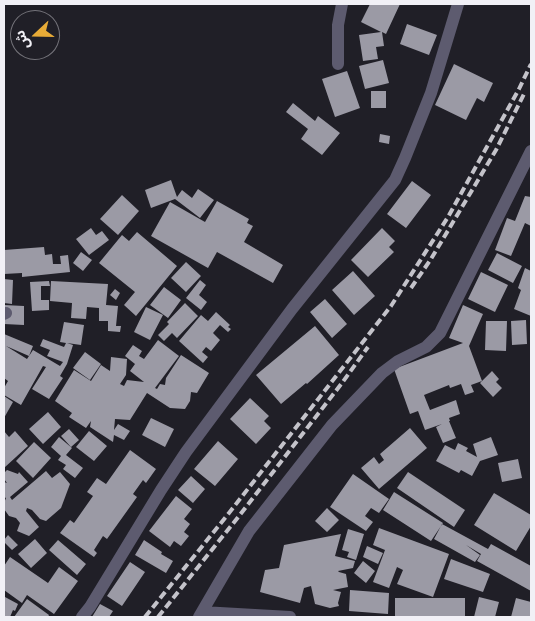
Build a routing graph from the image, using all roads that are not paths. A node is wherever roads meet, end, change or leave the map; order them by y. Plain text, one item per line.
1 (342, 4) edge
2 (458, 4) edge
3 (338, 64) dead end
4 (531, 151) edge
5 (200, 615) edge
6 (82, 617) edge
7 (290, 617) edge

1 - 3 street
2 - 6 street
4 - 5 street
5 - 7 street

